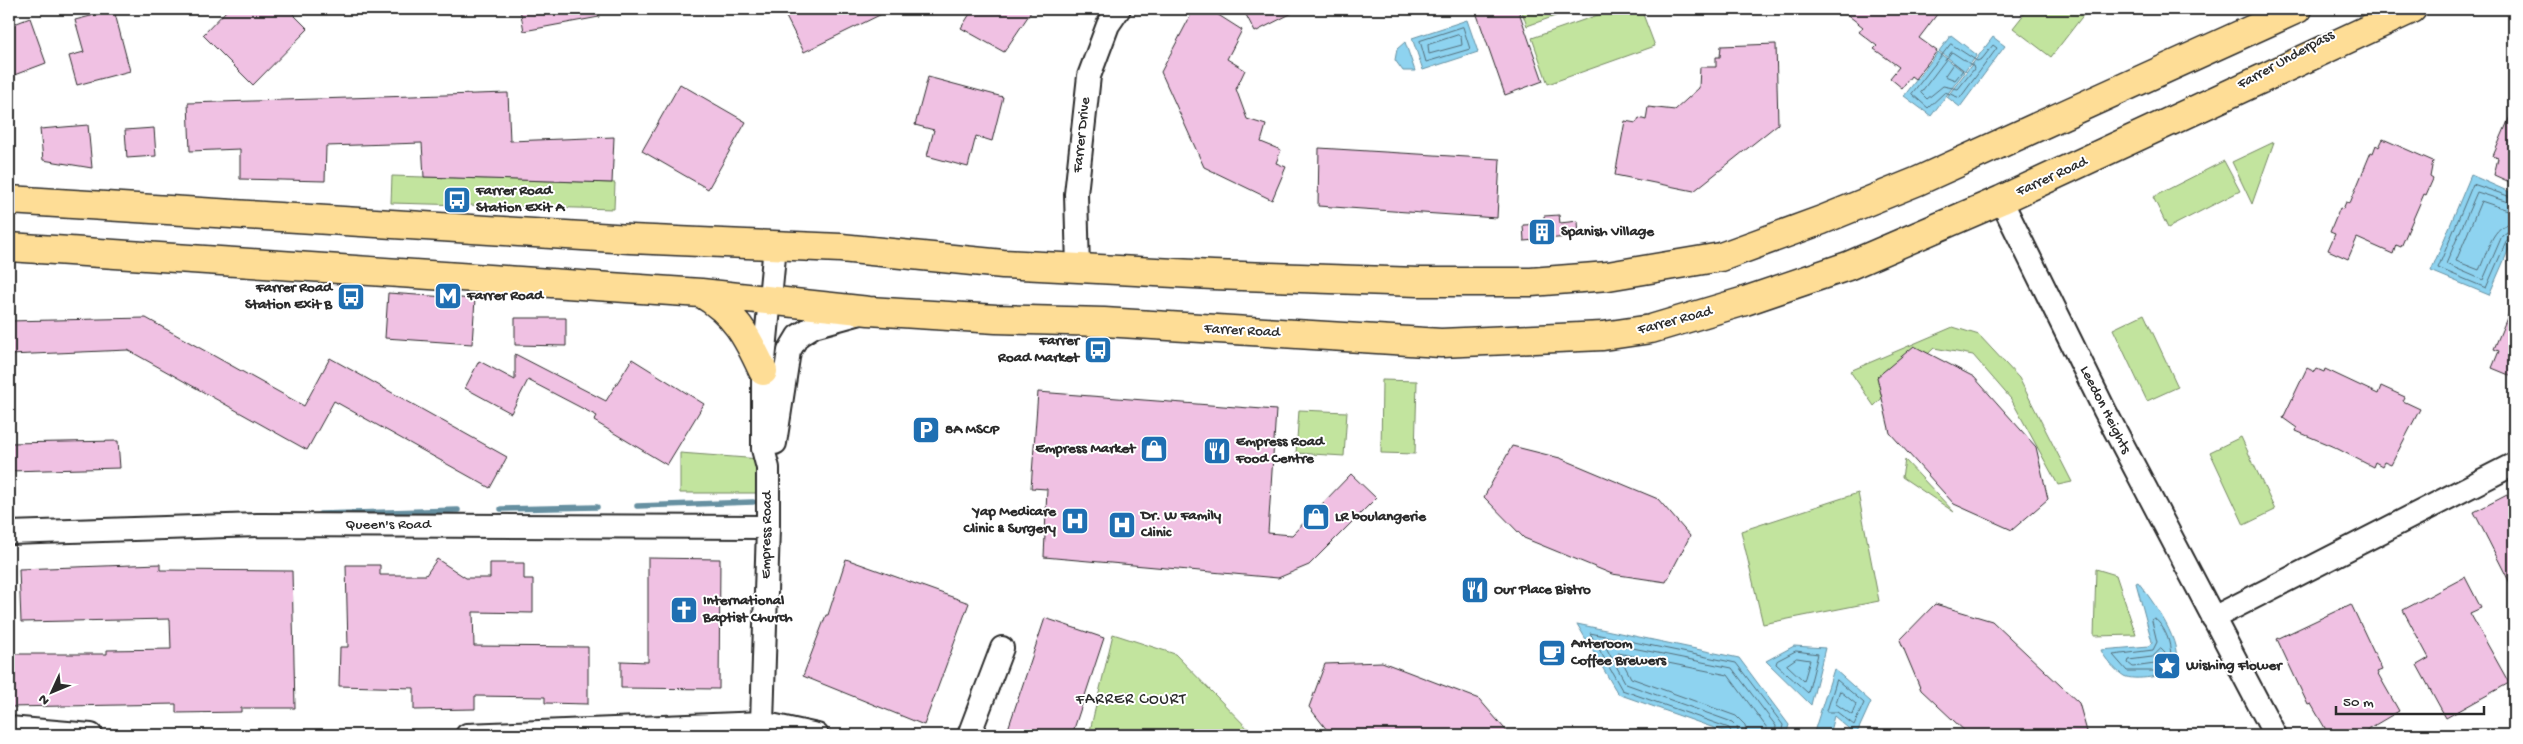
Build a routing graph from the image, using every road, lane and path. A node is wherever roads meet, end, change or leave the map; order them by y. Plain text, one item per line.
1 (1119, 9) edge
2 (2297, 9) edge
3 (2378, 9) edge
4 (2412, 9) edge
5 (2270, 16) edge
6 (2194, 111) junction
7 (9, 200) edge
8 (2001, 200) junction
9 (775, 246) junction
10 (9, 247) edge
11 (1078, 268) junction
12 (701, 293) junction
13 (771, 301) junction
14 (869, 311) junction
15 (763, 371) junction
16 (2514, 464) edge
17 (768, 468) junction
18 (768, 527) junction
19 (9, 533) edge
20 (2213, 618) junction
21 (1002, 648) dead end
22 (762, 723) junction
23 (9, 728) edge
24 (91, 735) edge
25 (466, 735) edge
26 (817, 735) edge
27 (969, 735) edge
28 (2275, 735) edge

1 - 11 street, Farrer Drive
2 - 5 highway
3 - 6 highway, Farrer Underpass
4 - 6 highway, Farrer Road
5 - 11 highway
6 - 8 highway, Farrer Road
7 - 9 highway
8 - 14 highway, Farrer Road
8 - 20 street, Leedon Heights
9 - 11 highway
9 - 13 street, Empress Road
10 - 12 highway, Farrer Road
12 - 13 highway, Farrer Road
12 - 15 highway
13 - 14 highway, Farrer Road
13 - 15 street, Empress Road
14 - 17 street, Empress Road
15 - 17 street, Empress Road
16 - 20 street
17 - 18 street, Empress Road
18 - 19 street, Queen's Road
18 - 22 street, Empress Road
20 - 28 street, Leedon Heights
21 - 27 street
22 - 25 street
22 - 26 street
23 - 24 street

